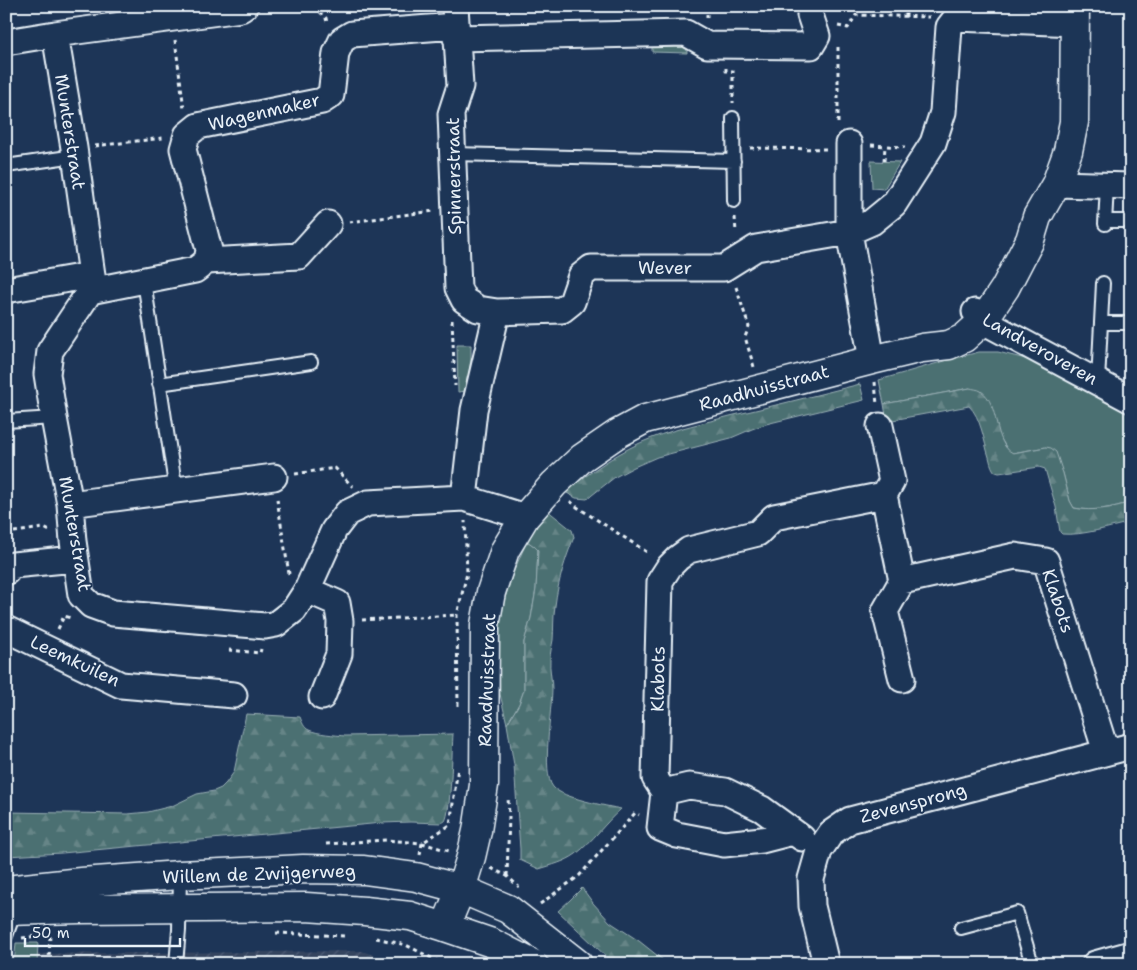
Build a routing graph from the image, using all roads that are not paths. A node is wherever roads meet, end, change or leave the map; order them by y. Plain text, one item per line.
1 (244, 6) edge
2 (810, 6) edge
3 (1075, 15) edge
4 (108, 17) edge
5 (455, 23) edge
6 (55, 34) junction
7 (6, 42) edge
8 (733, 118) road end
9 (849, 146) road end
10 (75, 152) junction
11 (453, 154) junction
12 (734, 161) junction
13 (6, 166) edge
14 (1056, 184) junction
15 (1119, 186) edge
16 (734, 201) road end
17 (1124, 220) dead end
18 (328, 224) road end
19 (850, 232) junction
20 (206, 261) junction
21 (144, 281) junction
22 (91, 283) junction
23 (1103, 283) dead end
24 (6, 290) edge
25 (498, 312) junction
26 (979, 316) junction
27 (1101, 323) junction
28 (1131, 323) edge
29 (872, 360) junction
30 (311, 362) dead end
31 (1098, 382) junction
32 (159, 384) junction
33 (1131, 400) edge
34 (54, 418) junction
35 (6, 421) edge
36 (880, 426) road end
37 (274, 477) road end
38 (176, 491) junction
39 (884, 495) junction
40 (464, 498) junction
41 (70, 504) junction
42 (525, 517) junction
43 (74, 550) junction
44 (6, 572) edge
45 (902, 581) junction
46 (300, 600) junction
47 (6, 629) edge
48 (902, 679) dead end
49 (234, 695) dead end
50 (322, 697) dead end
51 (1131, 746) edge
52 (1106, 752) junction
53 (664, 792) junction
54 (793, 832) junction
55 (819, 851) junction
56 (180, 875) junction
57 (461, 889) junction
58 (179, 909) junction
59 (10, 917) edge
60 (445, 927) junction
61 (961, 928) dead end
62 (1131, 954) edge
63 (176, 964) edge
64 (533, 964) edge
65 (578, 964) edge
66 (826, 964) edge
67 (1032, 964) edge
68 (1095, 964) edge

1 - 4 street
2 - 5 street
3 - 14 street, Raadhuisstraat
3 - 19 street, Wever
4 - 6 street
5 - 11 street, Spinnerstraat
5 - 20 street, Wagenmaker
6 - 7 street
6 - 10 street, Munterstraat
8 - 12 lane
9 - 19 street
10 - 13 lane
10 - 22 street, Munterstraat
11 - 12 lane
11 - 25 street, Spinnerstraat
12 - 16 lane
14 - 15 street
14 - 26 street, Raadhuisstraat
15 - 17 lane
18 - 20 street
19 - 25 street, Wever
19 - 29 street
20 - 21 street
21 - 22 street
21 - 32 lane
22 - 24 street
22 - 34 street, Munterstraat
23 - 27 lane
25 - 40 street
26 - 29 street, Raadhuisstraat
26 - 31 street, Landveroveren
27 - 28 lane
27 - 31 lane
29 - 42 street, Raadhuisstraat
30 - 32 lane
31 - 33 street, Landveroveren
32 - 38 lane
34 - 35 lane
34 - 41 street, Munterstraat
36 - 39 street
37 - 38 street
38 - 41 street
39 - 45 street
39 - 53 street, Klabots
40 - 42 street, Munterstraat
40 - 46 street, Munterstraat
41 - 43 street, Munterstraat
42 - 57 street, Raadhuisstraat
43 - 44 street
43 - 46 street, Munterstraat
45 - 48 street
45 - 52 street, Klabots
46 - 50 street
47 - 49 street, Leemkuilen
51 - 52 street, Zevensprong
52 - 55 street, Zevensprong
53 - 54 street
53 - 54 street, Klabots
54 - 55 street
55 - 66 street, Zevensprong
56 - 57 street, Willem de Zwijgerweg
56 - 58 lane
56 - 59 street, Willem de Zwijgerweg
57 - 60 street, Raadhuisstraat
57 - 65 street, Willem de Zwijgerweg
58 - 59 street, Willem de Zwijgerweg
58 - 60 street, Willem de Zwijgerweg
58 - 63 lane
60 - 64 street, Willem de Zwijgerweg
61 - 67 lane
62 - 68 street

